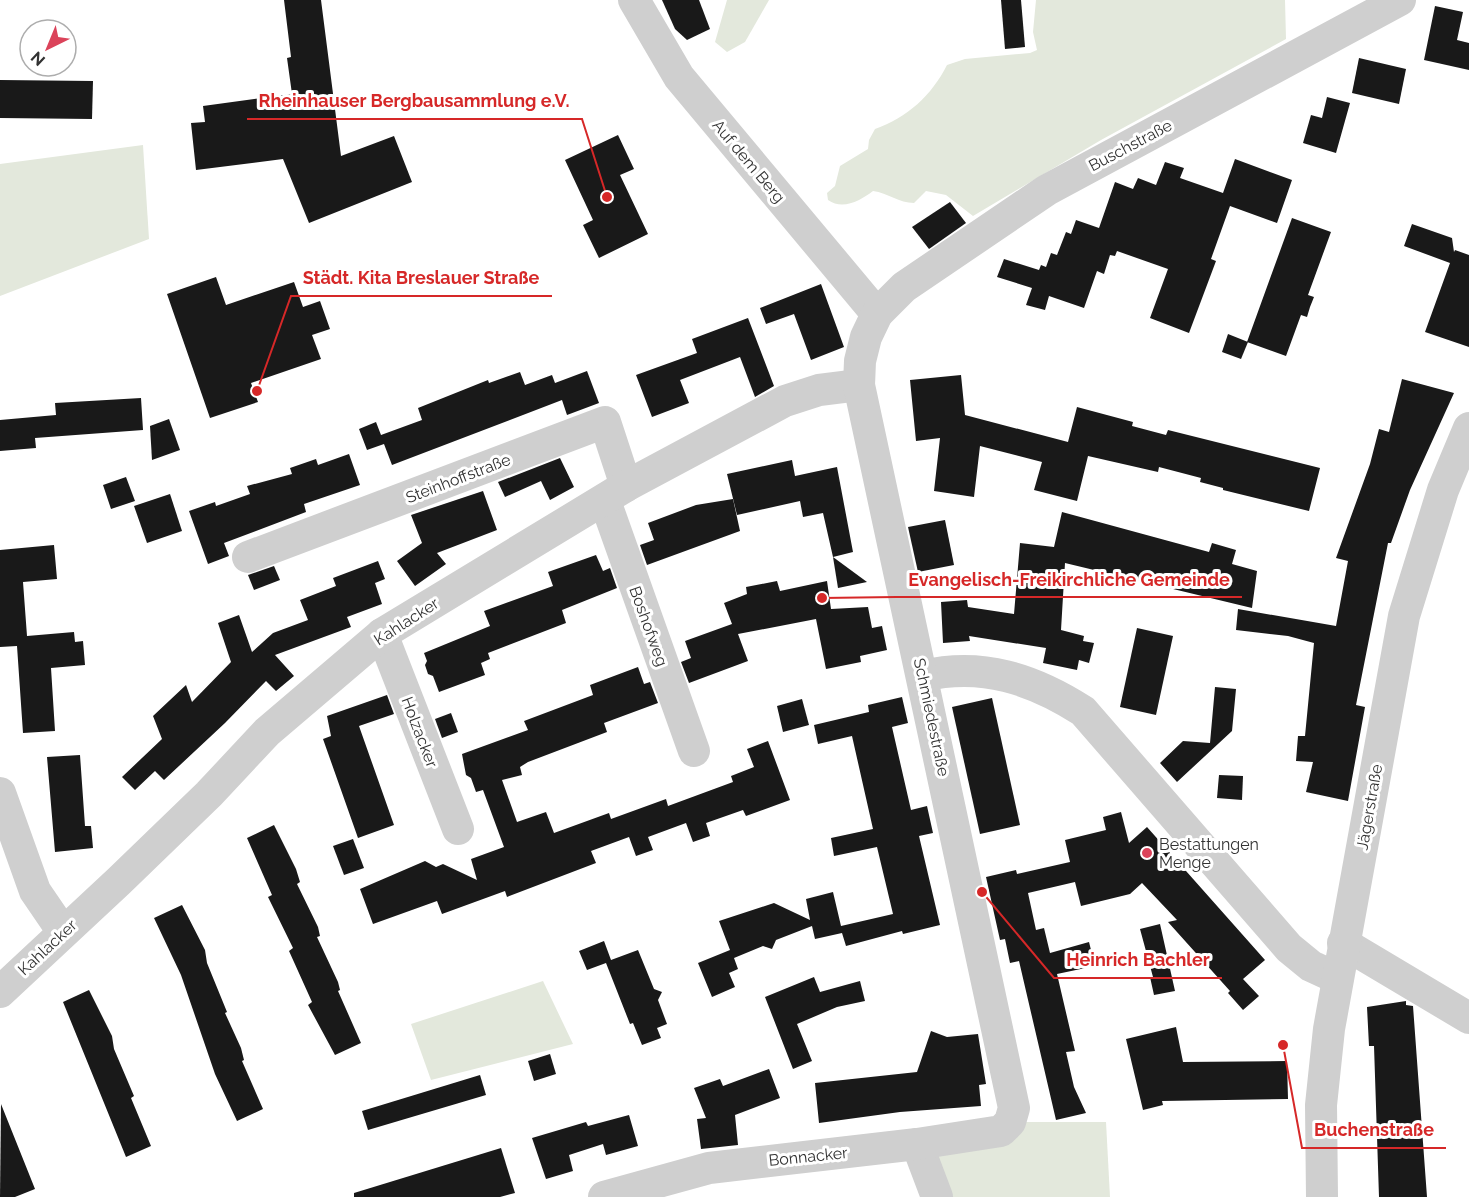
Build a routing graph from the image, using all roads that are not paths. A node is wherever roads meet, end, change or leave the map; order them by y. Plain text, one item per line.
1 (634, 0) edge
2 (1400, 0) edge
3 (877, 314) junction
4 (859, 385) junction
5 (1469, 428) edge
6 (615, 493) junction
7 (248, 557) dead end
8 (382, 634) junction
9 (923, 676) junction
10 (694, 751) dead end
11 (0, 793) edge
12 (458, 829) dead end
13 (63, 932) junction
14 (1343, 943) junction
15 (1337, 978) junction
16 (0, 992) edge
17 (1469, 1018) edge
18 (1010, 1122) joint
19 (917, 1144) junction
20 (604, 1197) edge
21 (937, 1197) edge
22 (1322, 1197) edge

1 - 3 street, Auf dem Berg
2 - 3 street, Buschstraße
3 - 4 street, Schmiedestraße
4 - 6 street, Kahlacker
4 - 9 street, Schmiedestraße
5 - 14 street, Jägerstraße
6 - 7 street, Steinhoffstraße
6 - 8 street, Kahlacker
6 - 10 street, Boshofweg
8 - 12 street, Holzacker
8 - 13 street, Kahlacker
9 - 15 street
9 - 18 street, Schmiedestraße
11 - 13 street
13 - 16 street, Kahlacker
14 - 15 street, Jägerstraße
14 - 17 street
15 - 22 street, Jägerstraße
18 - 19 street, Bonnacker
19 - 20 street, Bonnacker
19 - 21 street

